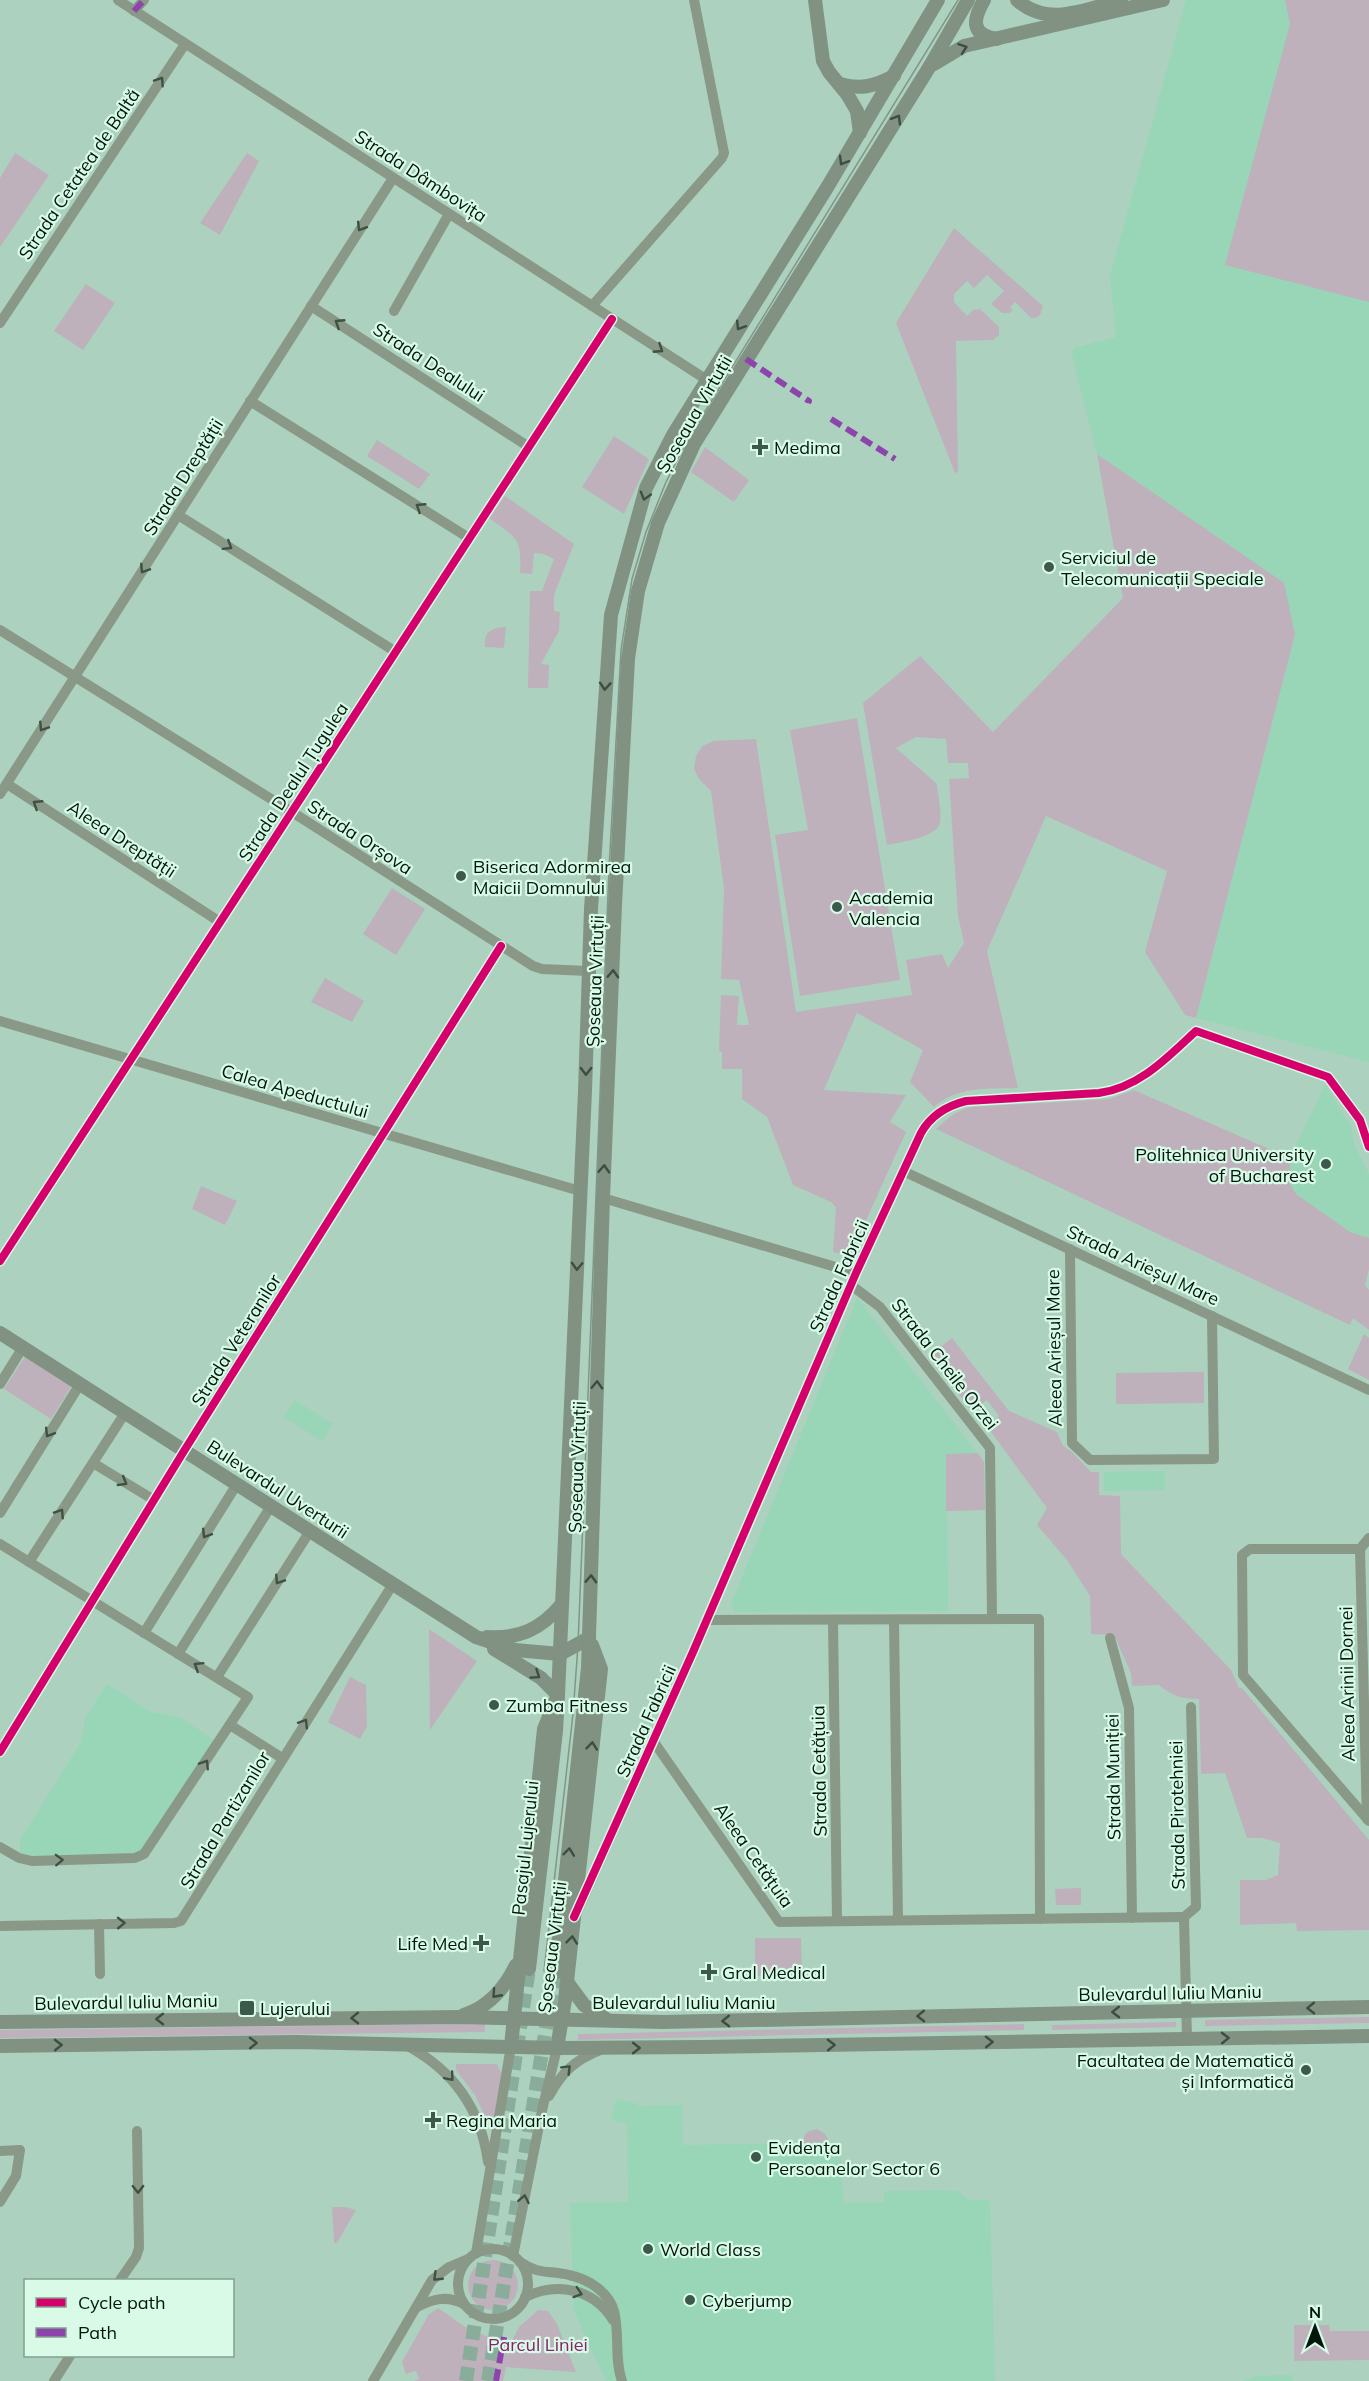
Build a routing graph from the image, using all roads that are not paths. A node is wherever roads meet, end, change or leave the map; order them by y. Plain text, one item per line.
1 (118, 0) edge
2 (144, 0) edge
3 (694, 0) edge
4 (815, 0) edge
5 (938, 0) edge
6 (968, 0) edge
7 (984, 0) edge
8 (1017, 0) edge
9 (1163, 0) edge
10 (1109, 1) edge
11 (1138, 3) edge
12 (134, 11) junction
13 (999, 39) junction
14 (185, 44) junction
15 (930, 66) junction
16 (896, 75) junction
17 (840, 84) junction
18 (860, 132) junction
19 (393, 177) junction
20 (449, 214) junction
21 (311, 306) junction
22 (592, 306) junction
23 (394, 311) dead end
24 (612, 319) junction
25 (0, 323) edge
26 (707, 380) junction
27 (250, 401) junction
28 (529, 447) junction
29 (178, 515) junction
30 (469, 538) junction
31 (0, 630) edge
32 (396, 652) junction
33 (75, 678) junction
34 (7, 784) junction
35 (0, 794) edge
36 (292, 812) junction
37 (220, 922) junction
38 (501, 946) junction
39 (588, 971) junction
40 (0, 1021) edge
41 (131, 1060) junction
42 (383, 1134) junction
43 (1369, 1147) edge
44 (903, 1170) junction
45 (580, 1191) junction
46 (603, 1198) junction
47 (1070, 1249) junction
48 (0, 1261) edge
49 (856, 1273) junction
50 (850, 1285) junction
51 (1212, 1316) junction
52 (0, 1333) edge
53 (23, 1347) junction
54 (0, 1384) edge
55 (80, 1384) junction
56 (1369, 1390) edge
57 (125, 1413) junction
58 (184, 1450) junction
59 (93, 1463) junction
60 (237, 1484) junction
61 (154, 1500) junction
62 (271, 1506) junction
63 (0, 1513) edge
64 (310, 1531) junction
65 (1369, 1538) edge
66 (0, 1544) edge
67 (1360, 1549) junction
68 (29, 1562) junction
69 (393, 1584) junction
70 (93, 1601) junction
71 (562, 1604) junction
72 (992, 1619) junction
73 (706, 1620) junction
74 (833, 1620) junction
75 (894, 1620) junction
76 (144, 1632) junction
77 (476, 1637) junction
78 (589, 1638) junction
79 (1110, 1638) dead end
80 (178, 1654) junction
81 (560, 1654) junction
82 (217, 1677) junction
83 (558, 1695) junction
84 (1191, 1707) dead end
85 (230, 1725) junction
86 (654, 1742) junction
87 (0, 1752) edge
88 (282, 1758) junction
89 (1368, 1820) edge
90 (0, 1847) edge
91 (574, 1917) junction
92 (1184, 1917) junction
93 (1132, 1918) junction
94 (1040, 1919) junction
95 (898, 1920) junction
96 (837, 1921) junction
97 (99, 1924) junction
98 (0, 1926) edge
99 (519, 1958) junction
100 (529, 1969) tunnel mouth
101 (555, 1973) tunnel mouth
102 (100, 1974) dead end
103 (567, 1982) junction
104 (1369, 2007) edge
105 (1186, 2011) junction
106 (460, 2017) junction
107 (514, 2017) junction
108 (562, 2019) junction
109 (611, 2021) junction
110 (0, 2022) edge
111 (1369, 2036) edge
112 (1187, 2038) junction
113 (403, 2044) junction
114 (0, 2046) edge
115 (511, 2046) junction
116 (557, 2048) junction
117 (606, 2048) junction
118 (543, 2106) junction
119 (137, 2131) dead end
120 (0, 2151) edge
121 (490, 2173) junction
122 (0, 2202) edge
123 (473, 2256) junction
124 (516, 2258) junction
125 (121, 2279) edge
126 (525, 2297) junction
127 (465, 2305) junction
128 (416, 2307) junction
129 (617, 2328) junction
130 (69, 2357) edge
131 (54, 2381) edge
132 (373, 2381) edge
133 (622, 2381) edge

1 - 12 street, Strada Dâmbovița
2 - 12 street
3 - 22 street
4 - 17 main road
5 - 16 main road, Șoseaua Virtuții
6 - 15 main road, Șoseaua Virtuții
7 - 13 main road
8 - 10 main road
9 - 11 main road
11 - 13 main road
12 - 14 street, Strada Dâmbovița
15 -> 13 main road
14 - 19 street, Strada Dâmbovița
25 -> 14 street, Strada Cetatea de Baltă
46 -> 15 main road, Șoseaua Virtuții
16 - 17 main road
16 - 18 main road, Șoseaua Virtuții
17 - 18 main road
18 -> 26 main road, Șoseaua Virtuții
19 - 20 street, Strada Dâmbovița
19 -> 21 street, Strada Dreptății
20 - 22 street, Strada Dâmbovița
20 - 23 street
21 - 27 street, Strada Dreptății
28 -> 21 street, Strada Dealului
22 - 24 street, Strada Dâmbovița
24 -> 26 street, Strada Dâmbovița
24 - 28 street, Strada Dealul Țugulea
26 -> 39 main road, Șoseaua Virtuții
27 - 29 street, Strada Dreptății
30 -> 27 street
28 - 30 street, Strada Dealul Țugulea
29 -> 32 street
29 -> 33 street, Strada Dreptății
30 - 32 street, Strada Dealul Țugulea
31 - 33 street, Strada Orșova
32 - 36 street, Strada Dealul Țugulea
33 -> 34 street, Strada Dreptății
33 - 36 street, Strada Orșova
34 - 35 street, Strada Dreptății
37 -> 34 street, Aleea Dreptății
36 - 37 street, Strada Dealul Țugulea
36 - 38 street, Strada Orșova
37 - 41 street, Strada Dealul Țugulea
38 - 39 street, Strada Orșova
38 - 42 street, Strada Veteranilor
39 -> 45 main road, Șoseaua Virtuții
40 - 41 street, Calea Apeductului
41 - 42 street, Calea Apeductului
41 - 48 street, Strada Dealul Țugulea
42 - 45 street, Calea Apeductului
42 - 58 street, Strada Veteranilor
43 - 44 street, Strada Fabricii
44 - 47 street, Strada Arieșul Mare
44 - 49 street, Strada Fabricii
45 -> 71 main road, Șoseaua Virtuții
46 - 49 street
78 -> 46 main road, Șoseaua Virtuții
47 - 51 street, Strada Arieșul Mare
47 - 51 street, Aleea Arieșul Mare
49 - 50 street, Strada Fabricii
50 - 72 street, Strada Cheile Orzei
50 - 73 street, Strada Fabricii
51 - 56 street, Strada Arieșul Mare
52 - 53 main road, Bulevardul Uverturii
53 - 54 street
53 - 55 main road, Bulevardul Uverturii
55 - 57 main road, Bulevardul Uverturii
55 -> 63 street
57 - 58 main road, Bulevardul Uverturii
57 - 59 street
58 - 60 main road, Bulevardul Uverturii
58 - 61 street, Strada Veteranilor
59 -> 61 street
68 -> 59 street
60 - 62 main road, Bulevardul Uverturii
60 -> 76 street
61 - 70 street, Strada Veteranilor
62 - 64 main road, Bulevardul Uverturii
62 - 80 street
64 - 69 main road, Bulevardul Uverturii
64 -> 82 street
65 - 67 street
66 - 68 street
67 - 89 street, Aleea Arinii Dornei
67 - 89 street, Aleea Arinii Dornei
68 - 70 street
69 - 77 main road, Bulevardul Uverturii
88 -> 69 street, Strada Partizanilor
70 - 76 street
70 - 87 street, Strada Veteranilor
71 - 77 main road
71 - 81 main road, Șoseaua Virtuții
72 - 75 street
72 - 94 street
73 - 74 street
73 - 86 street, Strada Fabricii
74 - 75 street
74 - 96 street, Strada Cetățuia
75 - 95 street
76 - 80 street
77 - 81 main road, Bulevardul Uverturii
77 -> 83 main road
78 - 81 main road
91 -> 78 main road, Șoseaua Virtuții
101 -> 78 main road
79 - 93 street, Strada Muniției
82 -> 80 street
81 - 83 main road, Șoseaua Virtuții
82 - 85 street
83 - 99 main road, Șoseaua Virtuții
83 - 100 main road, Pasajul Lujerului
84 - 92 street, Strada Pirotehniei
85 - 88 street
90 -> 85 street
86 - 91 street, Strada Fabricii
86 - 96 street, Aleea Cetățuia
97 -> 88 street, Strada Partizanilor
103 -> 91 main road, Șoseaua Virtuții
92 - 93 street, Aleea Cetățuia
92 - 105 street
93 - 94 street, Aleea Cetățuia
94 - 95 street, Aleea Cetățuia
95 - 96 street, Aleea Cetățuia
97 - 98 street, Strada Partizanilor
97 - 102 street
99 -> 106 main road
99 - 107 main road, Șoseaua Virtuții
103 - 108 main road, Șoseaua Virtuții
103 - 109 main road
104 -> 105 main road, Bulevardul Iuliu Maniu
105 -> 109 main road, Bulevardul Iuliu Maniu
105 - 112 street
106 - 107 main road, Bulevardul Iuliu Maniu
106 -> 110 main road, Bulevardul Iuliu Maniu
107 - 108 main road, Bulevardul Iuliu Maniu
107 - 115 main road, Șoseaua Virtuții
108 - 109 main road, Bulevardul Iuliu Maniu
108 - 116 main road, Șoseaua Virtuții
112 -> 111 main road
117 -> 112 main road
114 -> 113 main road
113 - 115 main road
113 -> 121 street
115 - 116 main road
115 - 121 street
116 - 117 main road
116 - 118 street
118 -> 117 street
124 -> 118 street
119 -> 125 street
120 - 122 street
121 - 123 street
123 - 124 street
123 - 127 street
123 -> 128 street
124 - 126 street
124 - 129 street
126 - 127 street
126 -> 129 street
127 - 128 street
128 - 132 street
129 - 133 street
130 - 131 street

